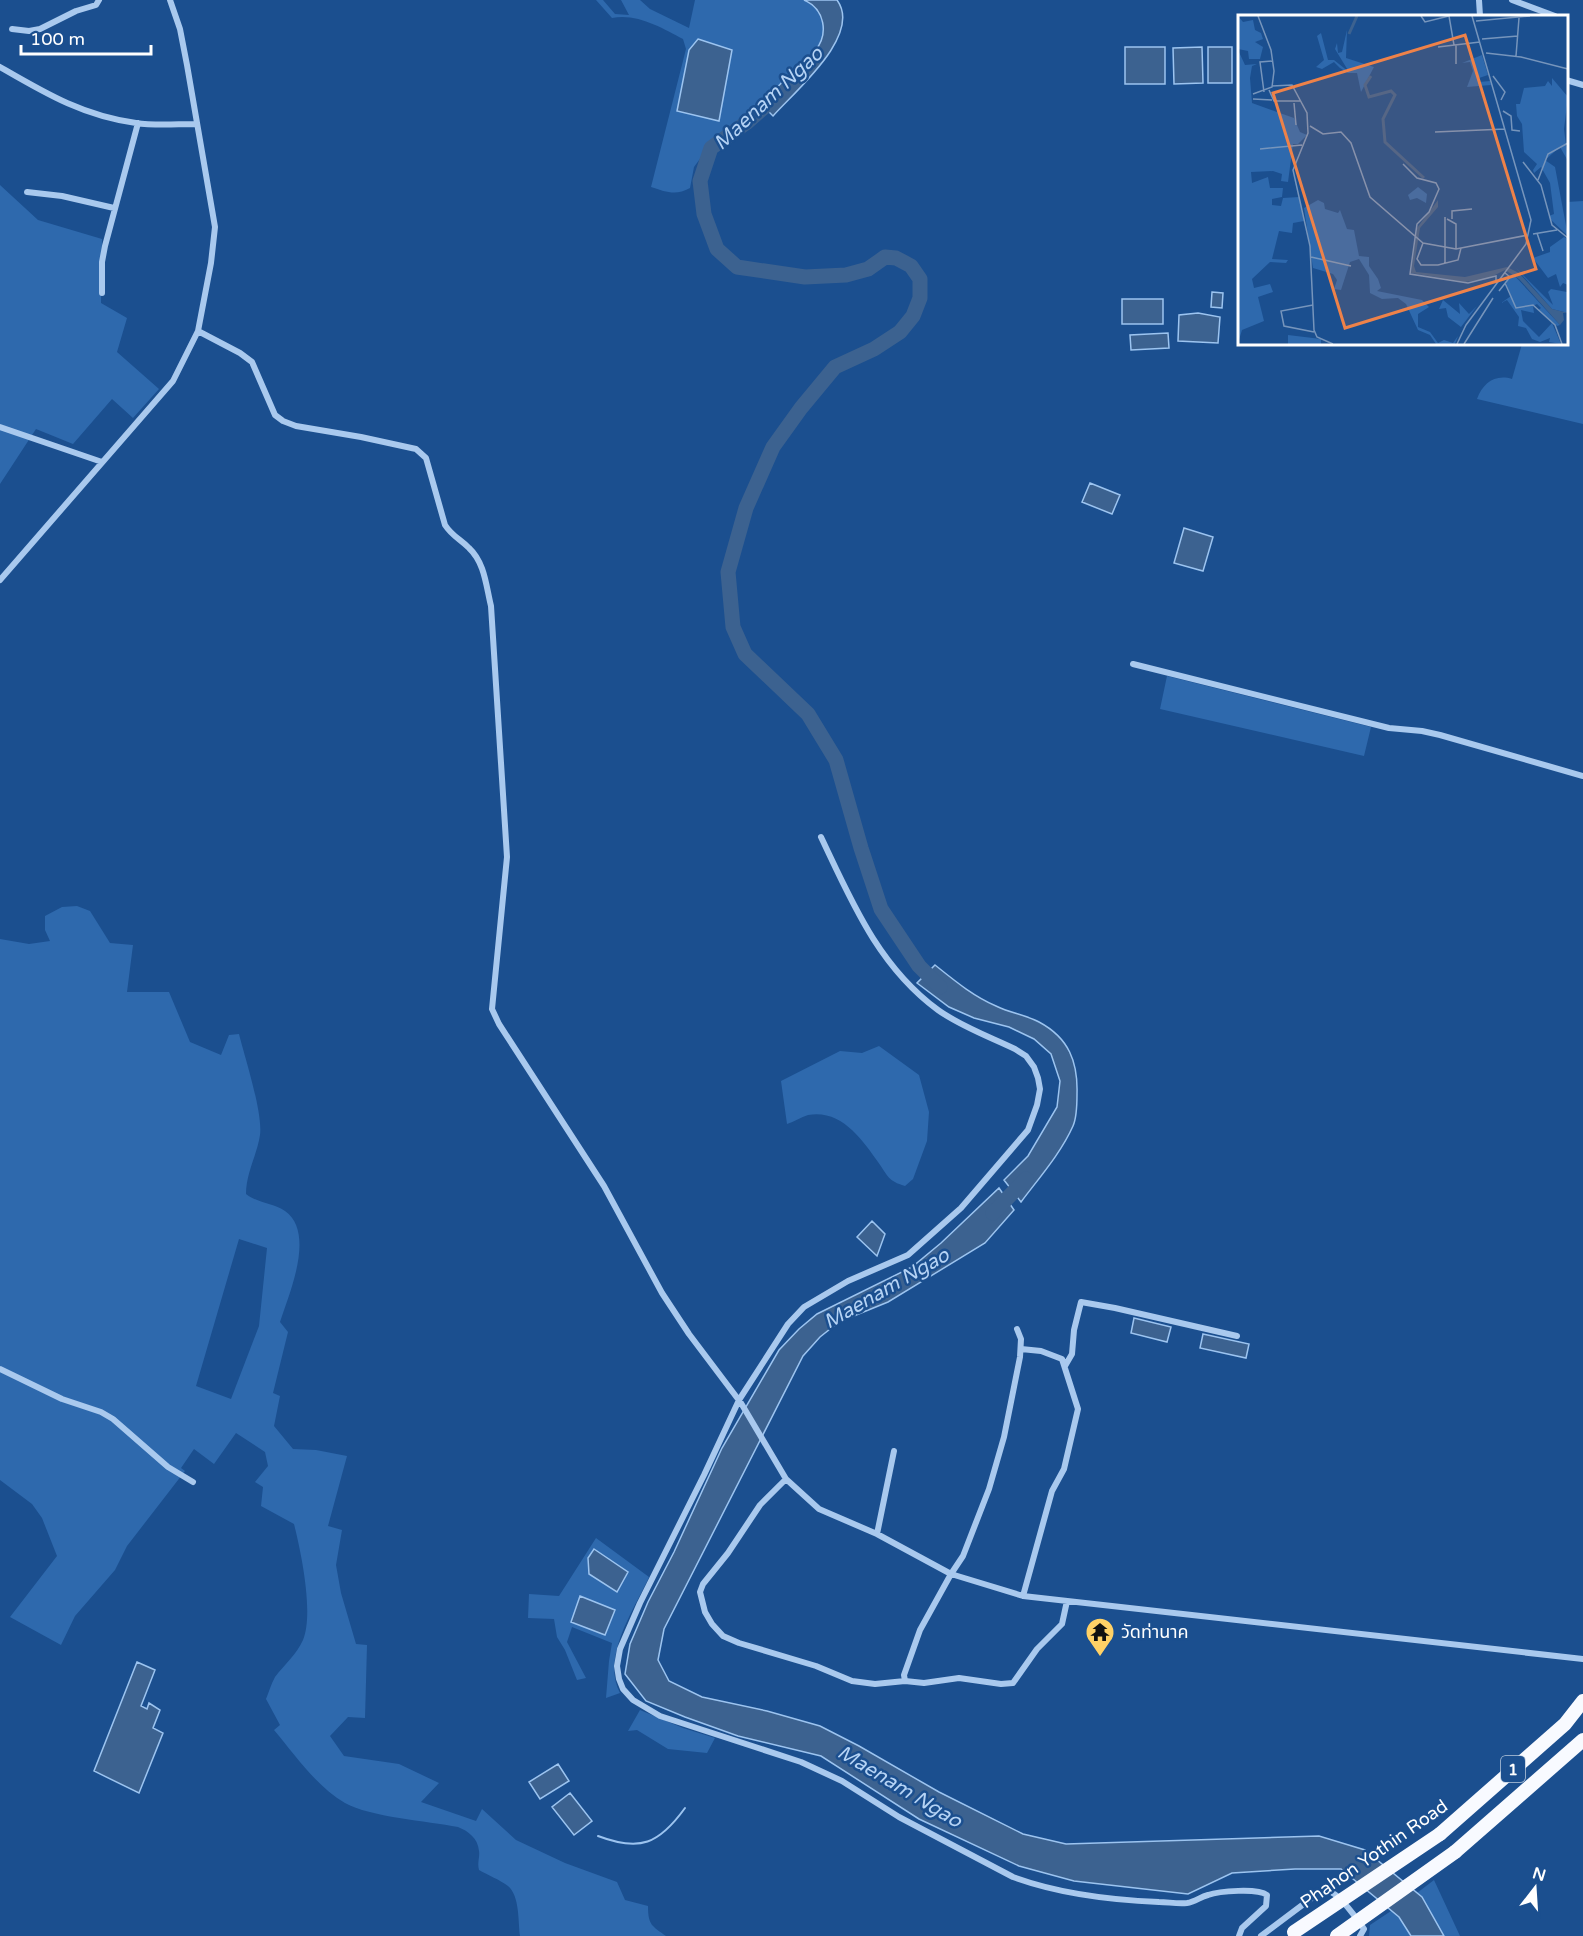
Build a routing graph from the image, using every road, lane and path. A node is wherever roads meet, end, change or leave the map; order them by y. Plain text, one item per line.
1 (99, 0) edge
2 (170, 0) edge
3 (1479, 0) edge
4 (1512, 0) edge
5 (1480, 15) edge
6 (1552, 15) edge
7 (12, 29) dead end
8 (0, 67) edge
9 (1568, 81) edge
10 (1583, 85) edge
11 (138, 123) junction
12 (196, 124) junction
13 (27, 192) dead end
14 (114, 208) junction
15 (102, 293) dead end
16 (198, 331) junction
17 (0, 427) edge
18 (102, 462) junction
19 (0, 580) edge
20 (1133, 664) dead end
21 (1583, 776) edge
22 (821, 837) dead end
23 (1017, 1329) dead end
24 (1237, 1335) dead end
25 (1021, 1349) junction
26 (1065, 1366) junction
27 (0, 1369) edge
28 (740, 1401) junction
29 (894, 1451) dead end
30 (786, 1479) junction
31 (193, 1482) dead end
32 (877, 1534) junction
33 (951, 1574) junction
34 (1023, 1596) junction
35 (1067, 1601) junction
36 (1583, 1659) edge
37 (905, 1681) junction
38 (1583, 1701) edge
39 (1583, 1740) edge
40 (1291, 1934) edge
41 (1239, 1936) edge
42 (1261, 1936) edge
43 (1337, 1936) edge
44 (1360, 1936) edge

1 - 7 street
2 - 12 street
3 - 5 street
4 - 6 street
8 - 11 street
9 - 10 street
11 - 12 street
11 - 14 street
12 - 16 street
13 - 14 street
14 - 15 street
16 - 18 street
16 - 28 street
17 - 18 street
18 - 19 street
20 - 21 street
22 - 28 street
23 - 25 street
24 - 26 street
25 - 26 street
25 - 33 street
26 - 34 street
27 - 31 street
28 - 30 street
28 - 41 street
29 - 32 street
30 - 32 street
30 - 37 street
32 - 33 street
33 - 34 street
33 - 37 street
34 - 35 street
35 - 36 street
35 - 37 street
38 - 40 highway, Phahon Yothin Road / 1, bridge
39 - 43 highway, 1, bridge
42 - 44 street

